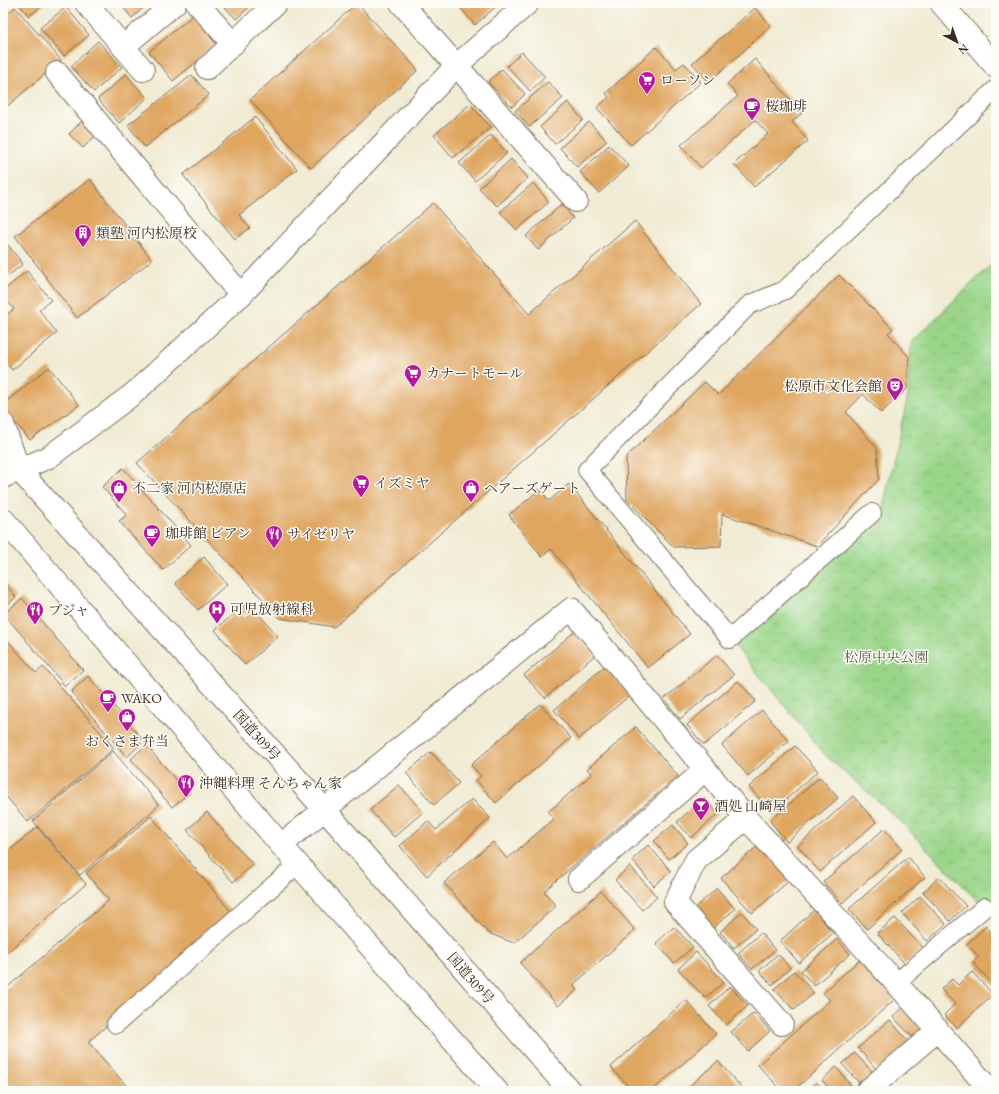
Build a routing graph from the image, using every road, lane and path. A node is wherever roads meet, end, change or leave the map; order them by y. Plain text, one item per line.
1 (86, 3) edge
2 (175, 3) edge
3 (197, 3) edge
4 (276, 3) edge
5 (401, 3) edge
6 (528, 3) edge
7 (941, 3) edge
8 (233, 44) junction
9 (123, 47) junction
10 (456, 66) junction
11 (996, 67) edge
12 (207, 68) dead end
13 (143, 70) dead end
14 (58, 73) dead end
15 (996, 89) edge
16 (576, 201) dead end
17 (241, 295) junction
18 (3, 424) edge
19 (3, 455) edge
20 (11, 474) edge
21 (872, 513) dead end
22 (3, 519) edge
23 (705, 770) junction
24 (325, 810) junction
25 (746, 818) junction
26 (281, 845) junction
27 (298, 864) junction
28 (579, 880) dead end
29 (985, 907) dead end
30 (896, 982) junction
31 (116, 1024) dead end
32 (782, 1024) dead end
33 (938, 1030) junction
34 (497, 1091) edge
35 (570, 1091) edge
36 (867, 1091) edge
37 (991, 1091) edge

1 - 9 main road
2 - 9 main road
3 - 8 main road
4 - 8 main road
5 - 10 main road
6 - 10 main road
7 - 11 main road
8 - 12 main road
9 - 13 main road
10 - 16 main road
10 - 17 main road
14 - 17 main road
15 - 21 lane
17 - 20 main road
18 - 20 main road
19 - 20 main road, 国道309号
20 - 24 main road, 国道309号
22 - 26 main road
23 - 24 main road
23 - 25 main road
23 - 28 main road
24 - 26 main road
24 - 35 main road, 国道309号
25 - 30 main road
25 - 32 main road
26 - 27 main road
27 - 31 lane
27 - 34 main road
29 - 30 lane
30 - 33 main road
33 - 36 main road
33 - 37 main road

